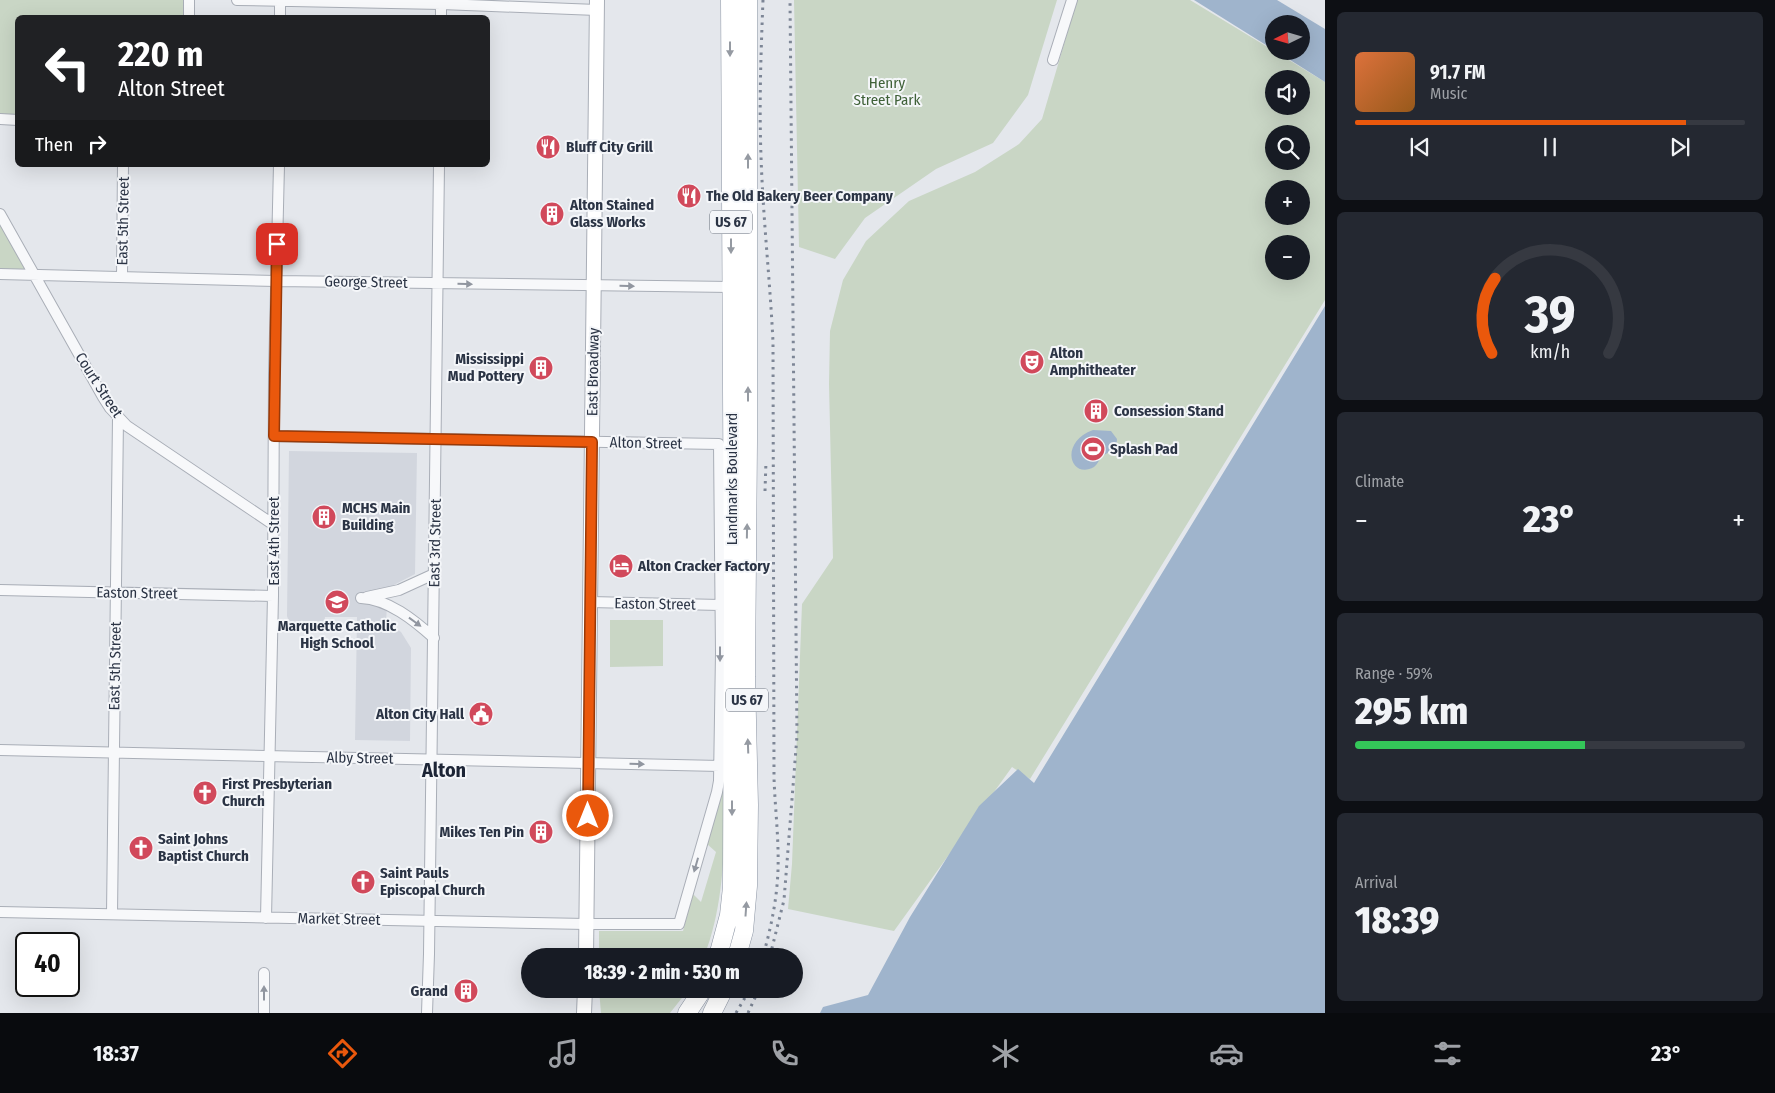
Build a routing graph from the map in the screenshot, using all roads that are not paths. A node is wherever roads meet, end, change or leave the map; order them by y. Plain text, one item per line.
1 (189, 0) edge
2 (237, 0) edge
3 (730, 0) edge
4 (748, 0) edge
5 (1072, 0) edge
6 (280, 1) edge
7 (441, 2) edge
8 (597, 5) edge
9 (189, 15) edge
10 (280, 15) edge
11 (441, 15) edge
12 (1053, 60) dead end
13 (0, 119) edge
14 (15, 120) edge
15 (123, 167) edge
16 (279, 167) edge
17 (439, 167) edge
18 (0, 214) edge
19 (0, 274) edge
20 (34, 275) junction
21 (122, 277) junction
22 (276, 281) junction
23 (438, 284) junction
24 (594, 286) junction
25 (731, 288) junction
26 (118, 418) junction
27 (274, 436) junction
28 (436, 438) junction
29 (592, 442) junction
30 (274, 525) junction
31 (434, 574) junction
32 (0, 590) edge
33 (115, 593) junction
34 (273, 596) junction
35 (590, 602) junction
36 (720, 605) junction
37 (434, 638) junction
38 (0, 750) edge
39 (114, 753) junction
40 (270, 757) junction
41 (431, 760) junction
42 (588, 762) junction
43 (720, 766) junction
44 (0, 912) edge
45 (112, 914) junction
46 (266, 918) junction
47 (430, 920) junction
48 (586, 924) junction
49 (586, 948) edge
50 (720, 948) edge
51 (739, 948) edge
52 (264, 973) dead end
53 (585, 998) edge
54 (697, 998) edge
55 (720, 998) edge
56 (264, 1013) edge
57 (427, 1013) edge
58 (585, 1013) edge
59 (687, 1013) edge
60 (712, 1013) edge

1 - 9 street
2 - 6 street
3 -> 25 highway, Landmarks Boulevard / US 67
51 -> 4 highway, Landmarks Boulevard / US 67
5 - 12 street
6 - 7 street
6 - 10 street
7 - 8 street
7 - 11 street
8 - 24 street, East Broadway
13 - 14 street
15 - 21 street, East 5th Street
16 - 22 street, East 4th Street
17 - 23 street, East 3rd Street
18 - 20 street, Court Street
19 - 20 street, George Street
20 - 21 street, George Street
20 - 26 street, Court Street
21 - 22 street, George Street
22 - 23 street, George Street
22 - 27 street, East 4th Street
23 -> 24 street, George Street
23 - 28 street, East 3rd Street
24 -> 25 street, George Street
24 - 29 street, East Broadway
25 -> 50 highway, Landmarks Boulevard / US 67
26 - 30 street, Court Street
26 - 33 street, East 5th Street
27 - 28 street, Alton Street
27 - 30 street, East 4th Street
28 - 29 street, Alton Street
28 - 31 street, East 3rd Street
29 - 35 street, East Broadway
29 - 36 street, Alton Street
30 - 34 street, East 4th Street
31 - 37 street, East 3rd Street
31 -> 37 street
32 - 33 street, Easton Street
33 - 34 street, Easton Street
33 - 39 street, East 5th Street
34 - 40 street, East 4th Street
35 - 36 street, Easton Street
35 - 42 street, East Broadway
36 -> 43 street
37 - 41 street, East 3rd Street
38 - 39 street, Alby Street
39 - 40 street, Alby Street
39 - 45 street, East 5th Street
40 - 41 street, Alby Street
40 - 46 street, East 4th Street
41 - 42 street, Alby Street
41 - 47 street, East 3rd Street
42 -> 43 street, Alby Street
42 - 48 street, East Broadway
43 -> 48 street, Market Street
44 - 45 street, Market Street
45 - 46 street, Market Street
46 - 47 street, Market Street
47 - 48 street, Market Street
47 - 57 street, East 3rd Street
48 - 49 street, East Broadway
56 -> 52 street
53 - 58 street
54 - 59 highway
55 - 60 highway

